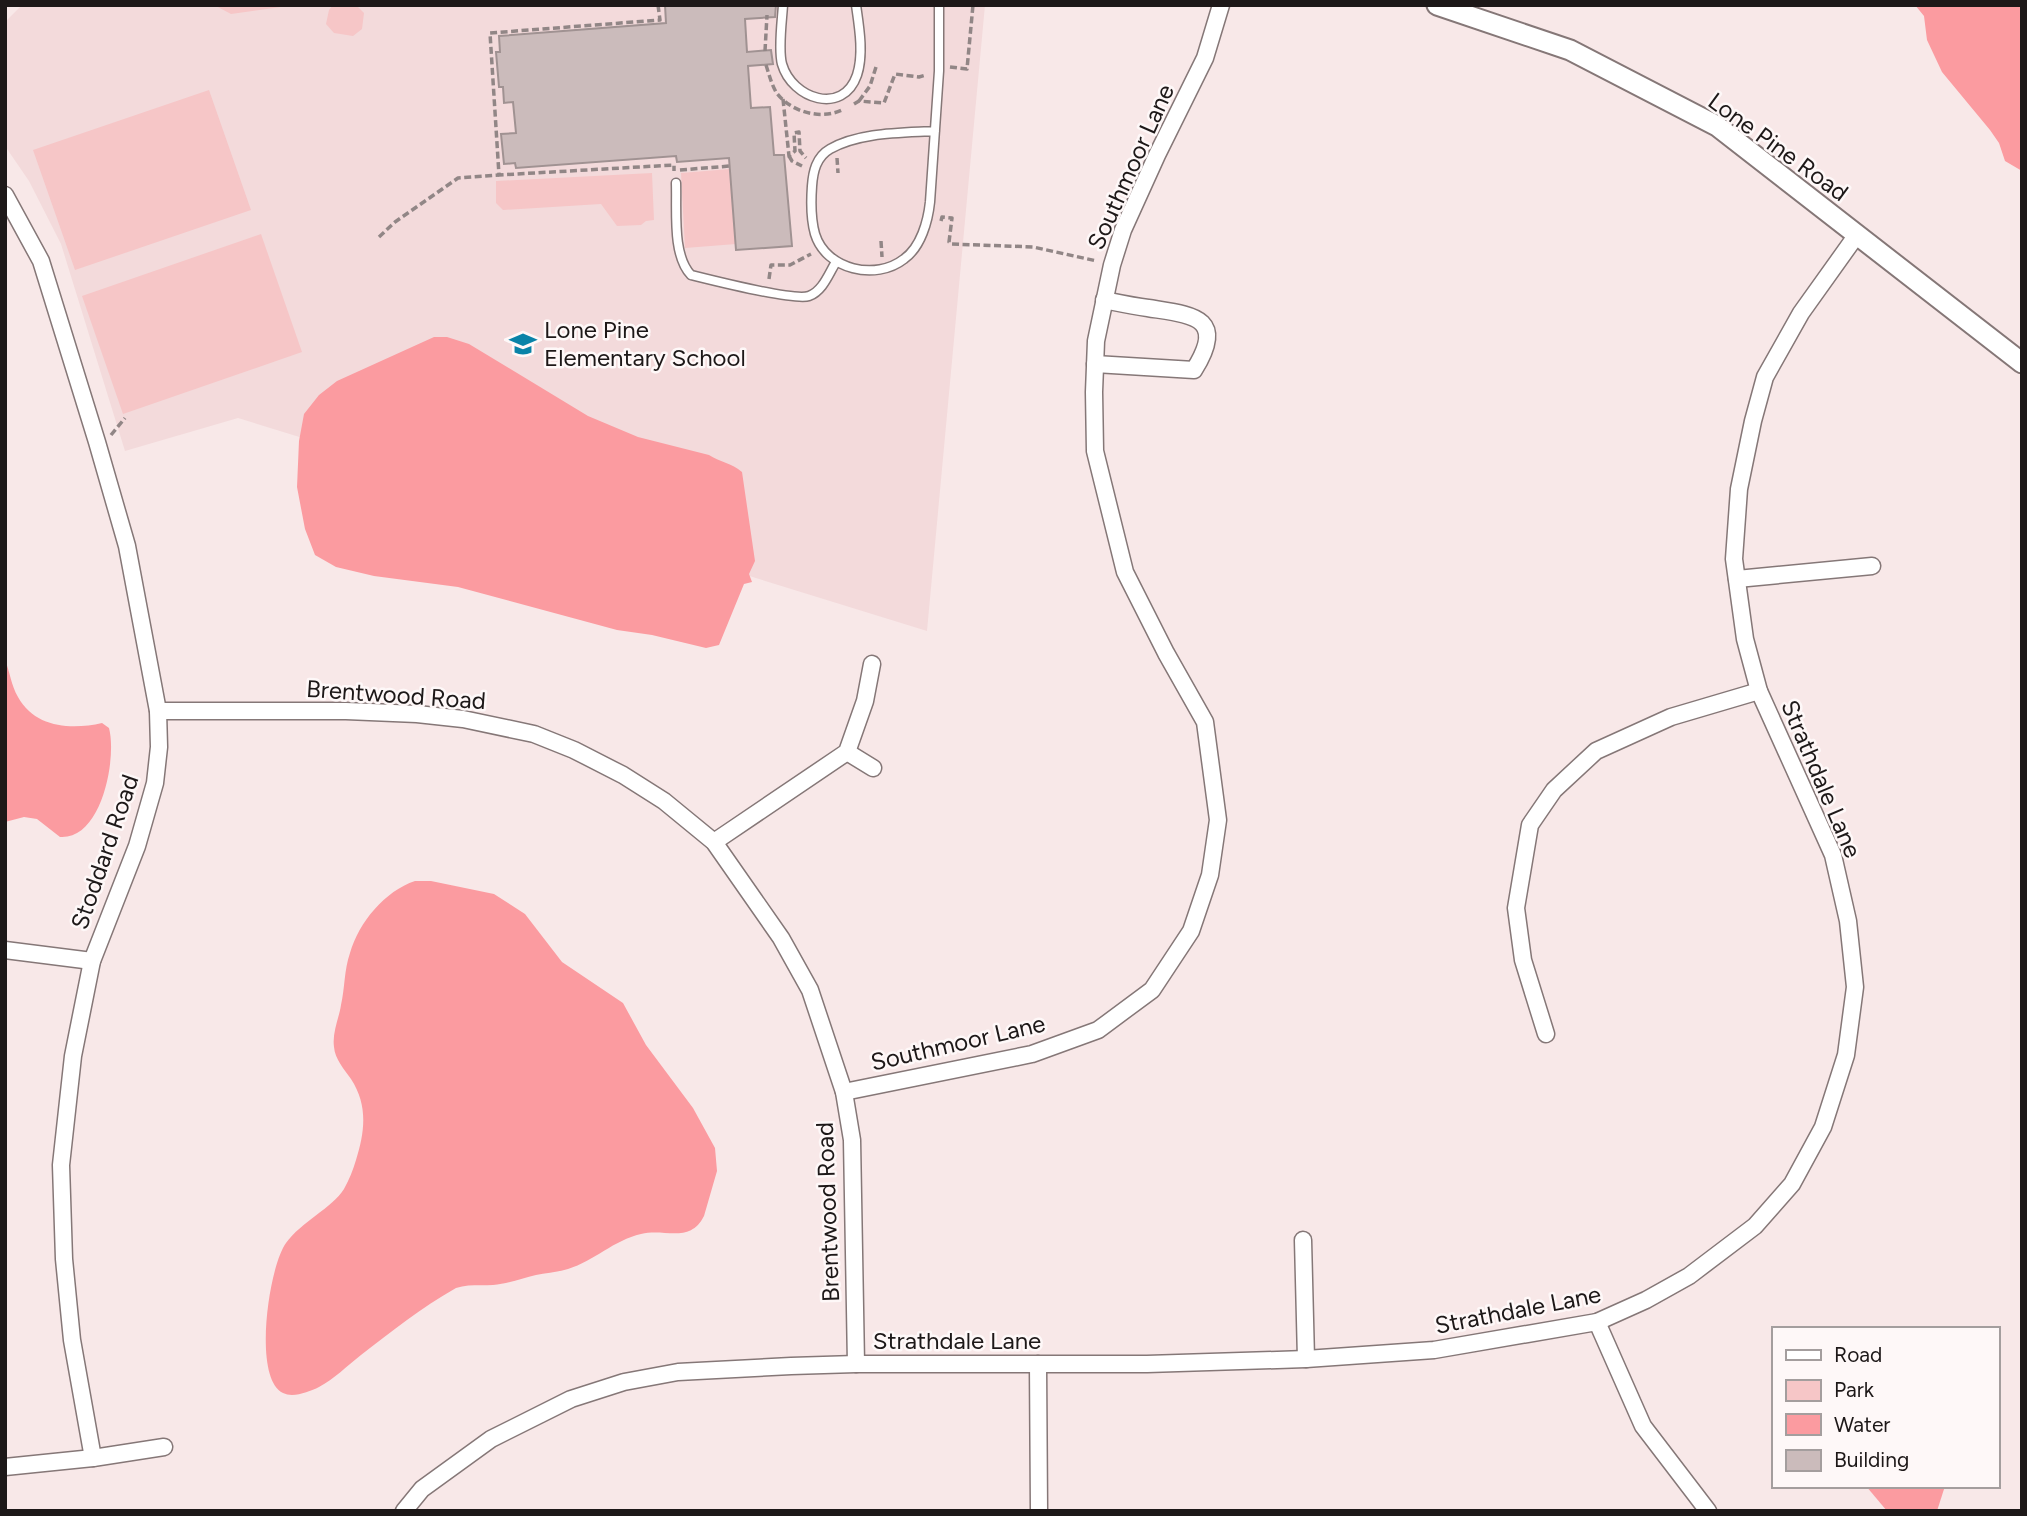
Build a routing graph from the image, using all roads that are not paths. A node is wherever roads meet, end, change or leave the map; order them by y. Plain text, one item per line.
1 (782, 5) edge
2 (856, 5) edge
3 (939, 5) edge
4 (1221, 5) edge
5 (1437, 5) edge
6 (935, 131) junction
7 (676, 183) road end
8 (5, 195) edge
9 (1856, 236) junction
10 (836, 262) junction
11 (1104, 300) junction
12 (1095, 363) junction
13 (2022, 363) edge
14 (1872, 566) dead end
15 (1737, 579) junction
16 (872, 664) dead end
17 (1759, 691) junction
18 (158, 711) junction
19 (847, 752) junction
20 (873, 768) dead end
21 (714, 842) junction
22 (5, 950) edge
23 (92, 961) junction
24 (1546, 1034) dead end
25 (844, 1092) junction
26 (1303, 1240) dead end
27 (1597, 1322) junction
28 (1306, 1359) junction
29 (856, 1364) junction
30 (1038, 1364) junction
31 (164, 1447) dead end
32 (93, 1458) junction
33 (5, 1467) edge
34 (404, 1511) edge
35 (1039, 1511) edge
36 (1708, 1511) edge

1 - 2 lane
3 - 6 lane
4 - 11 street, Southmoor Lane
5 - 9 street, Lone Pine Road
6 - 10 lane
6 - 10 lane
7 - 10 lane
8 - 18 street, Stoddard Road
9 - 13 street, Lone Pine Road
9 - 15 street, Strathdale Lane
11 - 12 street, Southmoor Lane
11 - 12 street
12 - 25 street, Southmoor Lane
14 - 15 street
15 - 17 street, Strathdale Lane
16 - 19 street
17 - 24 street
17 - 27 street, Strathdale Lane
18 - 21 street, Brentwood Road
18 - 23 street, Stoddard Road
19 - 20 street
19 - 21 street
21 - 25 street, Brentwood Road
22 - 23 street
23 - 32 street, Stoddard Road
25 - 29 street, Brentwood Road
26 - 28 street
27 - 28 street, Strathdale Lane
27 - 36 street
28 - 30 street, Strathdale Lane
29 - 30 street, Strathdale Lane
29 - 34 street, Strathdale Lane
30 - 35 street
31 - 32 street
32 - 33 street

